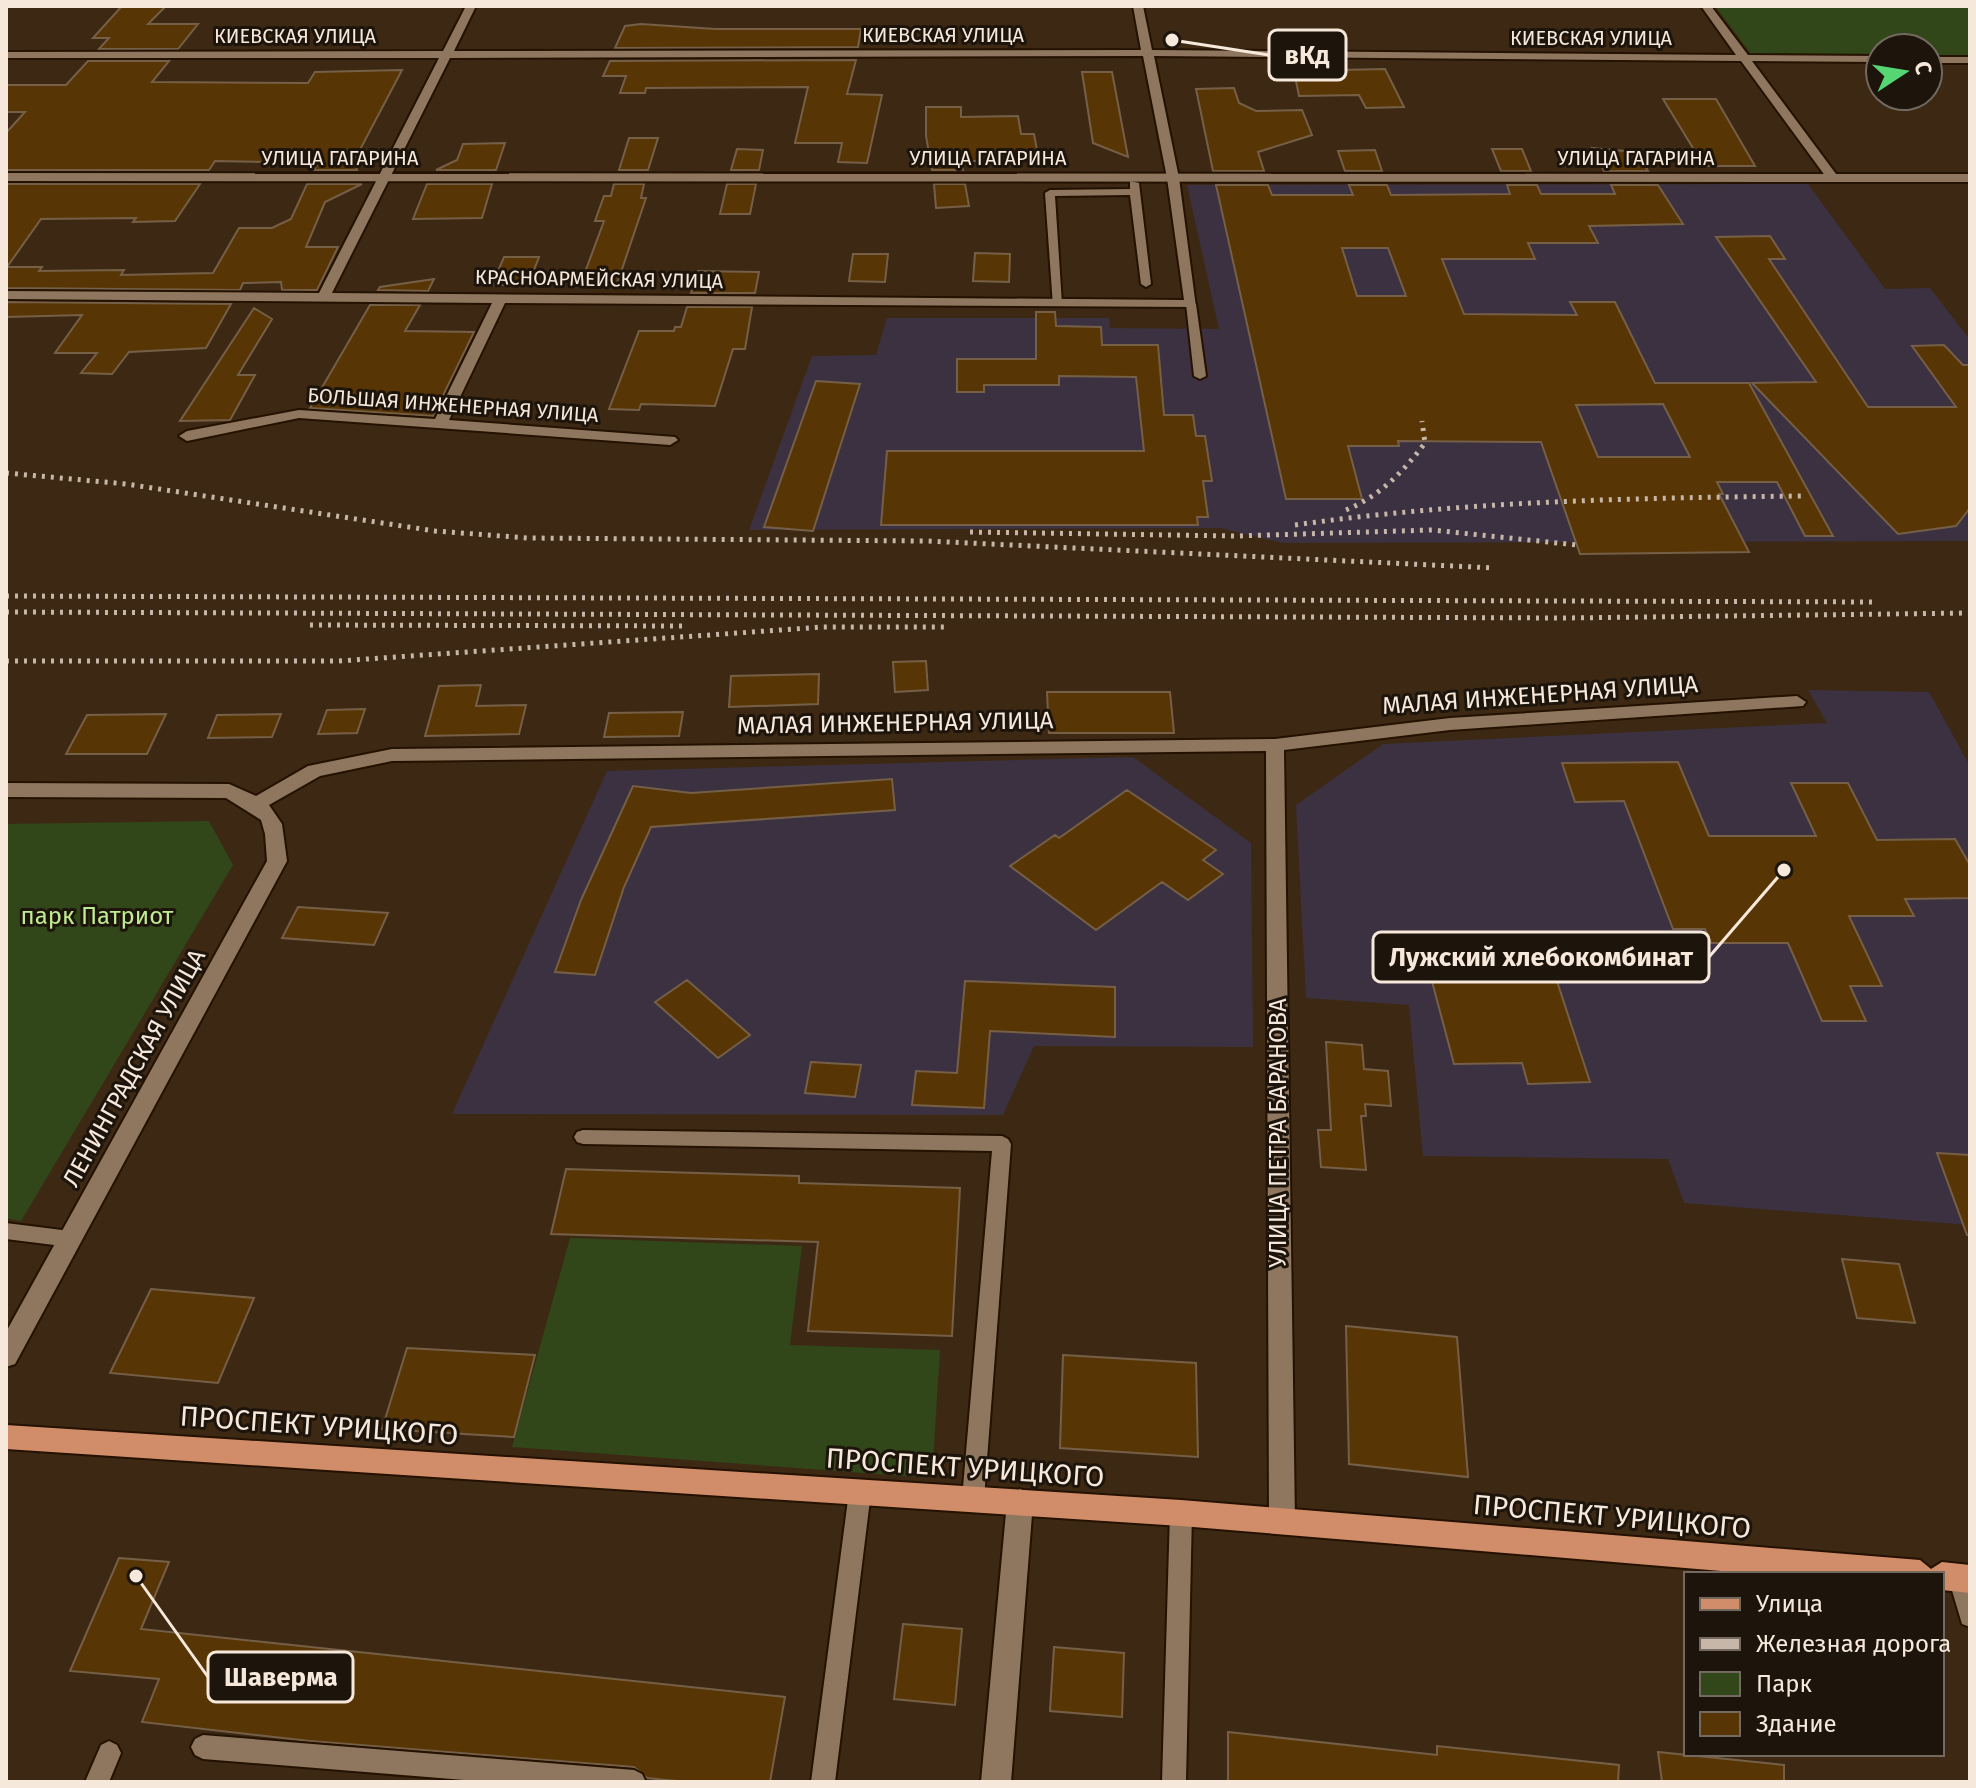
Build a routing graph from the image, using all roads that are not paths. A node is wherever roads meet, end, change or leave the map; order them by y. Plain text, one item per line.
1 (471, 6) edge
2 (1138, 6) edge
3 (1706, 6) edge
4 (1147, 53) junction
5 (448, 54) junction
6 (6, 55) edge
7 (1745, 57) junction
8 (1864, 59) edge
9 (1944, 60) edge
10 (1970, 60) edge
11 (6, 177) edge
12 (384, 178) junction
13 (1134, 178) junction
14 (1173, 178) junction
15 (1833, 178) junction
16 (1970, 178) edge
17 (1135, 192) junction
18 (1146, 284) dead end
19 (6, 295) edge
20 (324, 296) junction
21 (501, 298) junction
22 (1057, 304) junction
23 (1191, 304) junction
24 (1200, 376) dead end
25 (440, 424) junction
26 (187, 436) dead end
27 (670, 440) dead end
28 (1797, 702) dead end
29 (1275, 745) junction
30 (6, 790) edge
31 (257, 804) junction
32 (583, 1137) dead end
33 (6, 1231) edge
34 (70, 1239) junction
35 (6, 1356) edge
36 (6, 1437) edge
37 (860, 1492) junction
38 (973, 1499) junction
39 (1020, 1502) junction
40 (1181, 1513) junction
41 (1282, 1521) junction
42 (1896, 1572) edge
43 (1957, 1577) edge
44 (1970, 1616) edge
45 (203, 1747) dead end
46 (109, 1753) dead end
47 (97, 1782) edge
48 (634, 1782) edge
49 (823, 1782) edge
50 (996, 1782) edge
51 (1174, 1782) edge

1 - 5 street
2 - 4 street
3 - 7 street
4 - 5 street, КИЕВСКАЯ УЛИЦА
4 - 7 street, КИЕВСКАЯ УЛИЦА
4 - 14 street
5 - 6 street, КИЕВСКАЯ УЛИЦА
5 - 12 street
7 - 8 street, КИЕВСКАЯ УЛИЦА
7 - 15 street
9 - 10 street
11 - 12 street, УЛИЦА ГАГАРИНА
12 - 13 street, УЛИЦА ГАГАРИНА
12 - 20 street
13 - 14 street, УЛИЦА ГАГАРИНА
13 - 17 lane
14 - 15 street, УЛИЦА ГАГАРИНА
14 - 23 street
15 - 16 street, УЛИЦА ГАГАРИНА
17 - 18 lane
17 - 22 lane
19 - 20 street, КРАСНОАРМЕЙСКАЯ УЛИЦА
20 - 21 street, КРАСНОАРМЕЙСКАЯ УЛИЦА
21 - 22 street, КРАСНОАРМЕЙСКАЯ УЛИЦА
21 - 25 street
22 - 23 street, КРАСНОАРМЕЙСКАЯ УЛИЦА
23 - 24 lane
25 - 26 street, БОЛЬШАЯ ИНЖЕНЕРНАЯ УЛИЦА
25 - 27 street, БОЛЬШАЯ ИНЖЕНЕРНАЯ УЛИЦА
28 - 29 street, МАЛАЯ ИНЖЕНЕРНАЯ УЛИЦА
29 - 31 street, МАЛАЯ ИНЖЕНЕРНАЯ УЛИЦА
29 - 41 street, УЛИЦА ПЕТРА БАРАНОВА
30 - 31 street
31 - 34 street, ЛЕНИНГРАДСКАЯ УЛИЦА
32 - 38 lane
33 - 34 lane
34 - 35 street, ЛЕНИНГРАДСКАЯ УЛИЦА
36 - 37 main road, ПРОСПЕКТ УРИЦКОГО
37 - 38 main road, ПРОСПЕКТ УРИЦКОГО
37 - 49 lane
38 - 39 main road, ПРОСПЕКТ УРИЦКОГО
39 - 40 main road, ПРОСПЕКТ УРИЦКОГО
39 - 50 street
40 - 41 main road, ПРОСПЕКТ УРИЦКОГО
40 - 51 lane
41 - 42 main road, ПРОСПЕКТ УРИЦКОГО
43 - 44 lane
45 - 48 lane
46 - 47 lane

